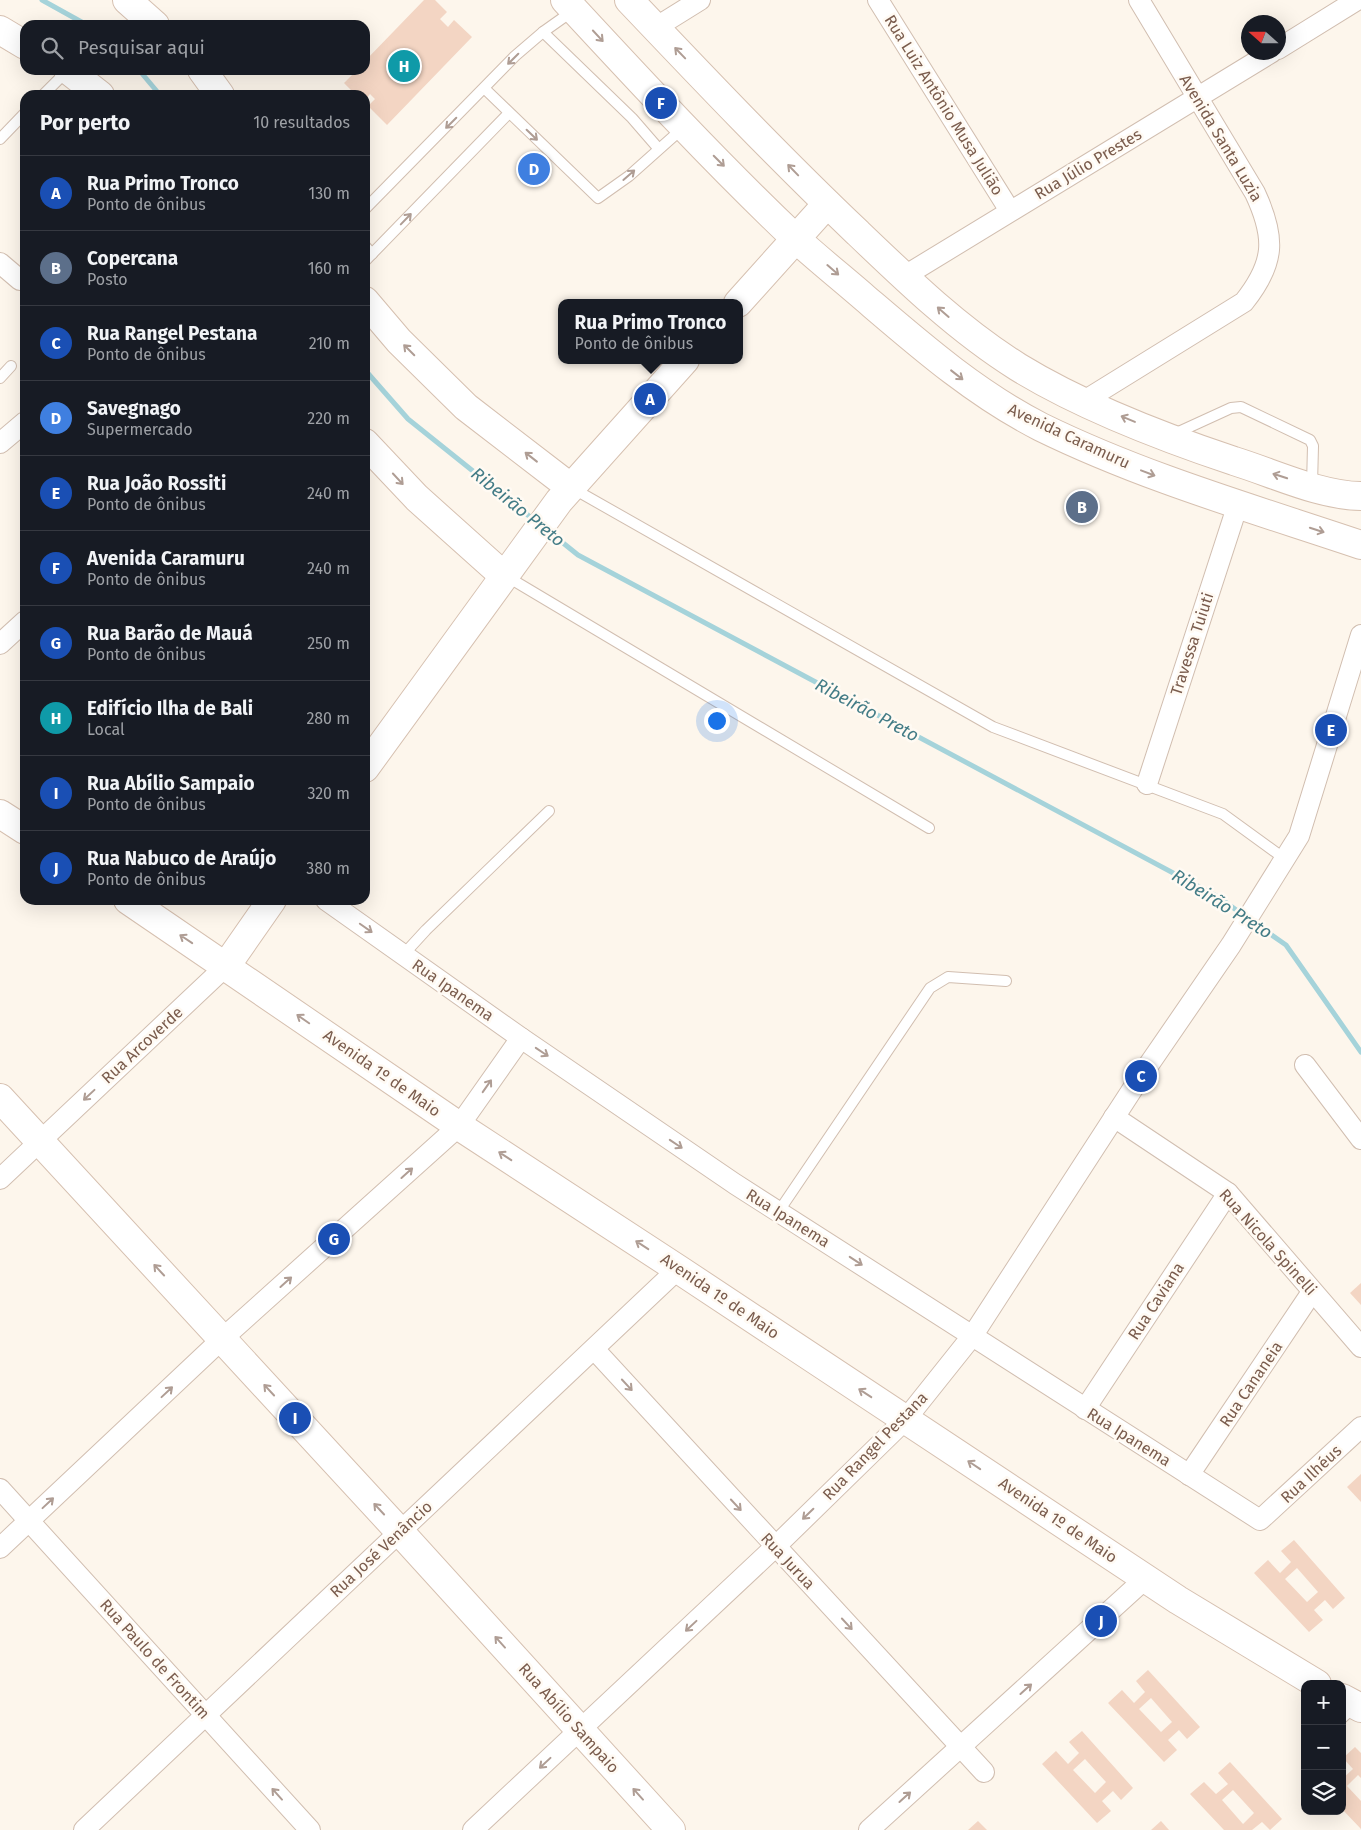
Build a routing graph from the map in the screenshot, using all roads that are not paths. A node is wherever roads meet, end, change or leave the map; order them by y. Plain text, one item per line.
1 (127, 0) edge
2 (629, 0) edge
3 (700, 0) edge
4 (878, 0) edge
5 (1139, 0) edge
6 (1357, 0) edge
7 (569, 5) edge
8 (149, 20) edge
9 (655, 28) junction
10 (0, 30) edge
11 (544, 32) junction
12 (20, 42) edge
13 (1286, 44) edge
14 (1259, 60) edge
15 (63, 75) edge
16 (74, 75) edge
17 (206, 75) edge
18 (485, 89) junction
19 (48, 90) edge
20 (94, 90) edge
21 (216, 90) edge
22 (1198, 99) junction
23 (510, 113) junction
24 (20, 118) edge
25 (684, 126) junction
26 (0, 139) edge
27 (658, 148) junction
28 (370, 204) edge
29 (827, 204) junction
30 (1010, 211) junction
31 (796, 238) junction
32 (370, 256) edge
33 (0, 263) edge
34 (904, 277) junction
35 (20, 280) dead end
36 (742, 299) edge
37 (370, 307) edge
38 (681, 364) edge
39 (11, 366) dead end
40 (0, 378) edge
41 (1084, 401) junction
42 (20, 426) edge
43 (1168, 436) junction
44 (0, 443) edge
45 (370, 448) edge
46 (1312, 486) junction
47 (1358, 492) edge
48 (564, 494) junction
49 (1238, 504) junction
50 (1361, 545) edge
51 (511, 564) junction
52 (20, 626) edge
53 (1361, 635) edge
54 (0, 644) edge
55 (370, 761) edge
56 (1146, 784) junction
57 (549, 811) dead end
58 (0, 814) edge
59 (20, 827) edge
60 (929, 828) dead end
61 (1285, 859) junction
62 (135, 905) edge
63 (269, 905) edge
64 (333, 905) edge
65 (404, 954) junction
66 (226, 966) junction
67 (1006, 981) dead end
68 (521, 1038) junction
69 (1305, 1065) dead end
70 (0, 1098) edge
71 (1114, 1117) junction
72 (459, 1126) junction
73 (1361, 1140) edge
74 (40, 1141) junction
75 (0, 1179) edge
76 (1228, 1193) junction
77 (779, 1211) junction
78 (678, 1269) junction
79 (1317, 1287) junction
80 (973, 1335) junction
81 (222, 1339) junction
82 (1361, 1346) edge
83 (594, 1349) junction
84 (1085, 1409) junction
85 (906, 1419) junction
86 (1361, 1427) edge
87 (1190, 1475) junction
88 (0, 1489) edge
89 (1260, 1520) joint
90 (29, 1521) junction
91 (400, 1532) junction
92 (775, 1547) junction
93 (0, 1548) edge
94 (1146, 1578) junction
95 (1310, 1680) edge
96 (206, 1715) junction
97 (580, 1730) junction
98 (961, 1747) junction
99 (984, 1772) dead end
100 (84, 1830) edge
101 (310, 1830) edge
102 (474, 1830) edge
103 (671, 1830) edge
104 (869, 1830) edge

1 - 8 street
2 - 9 street
3 - 9 street
4 - 30 street, Rua Luiz Antônio Musa Julião
5 - 22 street, Avenida Santa Luzia
6 - 13 street
7 - 11 lane
7 -> 25 street, Avenida Caramuru
29 -> 9 street
10 - 12 street
11 -> 18 lane
11 - 27 lane
14 - 22 street, Rua Júlio Prestes
15 - 19 lane
16 - 20 street
17 - 21 street
18 - 23 lane
18 -> 28 lane
22 - 30 street, Rua Júlio Prestes
22 - 41 street, Avenida Santa Luzia
23 -> 27 lane
32 -> 23 lane
24 - 26 lane
25 - 27 lane
25 -> 31 street, Avenida Caramuru
29 - 31 street
29 - 34 street
30 - 34 street, Rua Júlio Prestes
31 - 36 street
31 -> 49 street, Avenida Caramuru
33 - 35 street
41 -> 34 street
48 -> 37 street
38 - 48 street
39 - 40 lane
43 -> 41 street
42 - 44 street
46 -> 43 street
43 - 46 lane
45 -> 51 street
46 - 47 street
48 - 51 street
48 - 56 lane
49 -> 50 street, Avenida Caramuru
49 - 56 street, Travessa Tuiuti
51 - 55 street
51 - 60 lane
52 - 54 street
53 - 61 street, Rua Rangel Pestana
56 - 61 lane
57 - 65 lane
58 - 59 street
61 - 71 street, Rua Rangel Pestana
66 -> 62 street, Avenida 1º de Maio
63 - 66 street, Rua Arcoverde
64 -> 65 street, Rua Ipanema
65 - 68 street, Rua Ipanema
72 -> 66 street, Avenida 1º de Maio
66 -> 74 street, Rua Arcoverde
67 - 77 lane
72 -> 68 street
68 -> 77 street, Rua Ipanema
69 - 73 street
70 - 74 street, Rua Abílio Sampaio
71 - 76 street, Rua Nicola Spinelli
71 - 80 street, Rua Rangel Pestana
78 -> 72 street, Avenida 1º de Maio
81 -> 72 street
74 - 75 street, Rua Arcoverde
81 -> 74 street, Rua Abílio Sampaio
76 - 79 street, Rua Nicola Spinelli
76 - 84 street, Rua Caviana
77 -> 80 street, Rua Ipanema
78 - 83 street, Rua José Venâncio
85 -> 78 street, Avenida 1º de Maio
79 - 82 street, Rua Nicola Spinelli
79 - 87 street, Rua Cananeia
80 - 84 street, Rua Ipanema
80 - 85 street, Rua Rangel Pestana
90 -> 81 street
91 -> 81 street, Rua Abílio Sampaio
83 - 91 street, Rua José Venâncio
83 -> 92 street, Rua Jurua
84 - 87 street, Rua Ipanema
85 -> 92 street, Rua Rangel Pestana
94 -> 85 street, Avenida 1º de Maio
86 - 89 street, Rua Ilhéus
87 - 89 street, Rua Ipanema
88 - 90 street, Rua Paulo de Frontim
90 - 93 street
90 - 96 street, Rua Paulo de Frontim
91 - 96 street, Rua José Venâncio
97 -> 91 street, Rua Abílio Sampaio
92 -> 97 street, Rua Rangel Pestana
92 -> 98 street, Rua Jurua
94 - 95 street, Avenida 1º de Maio
98 -> 94 street
96 - 100 street, Rua José Venâncio
101 -> 96 street, Rua Paulo de Frontim
97 -> 102 street, Rua Rangel Pestana
103 -> 97 street, Rua Abílio Sampaio
98 - 99 street, Rua Jurua
104 -> 98 street

